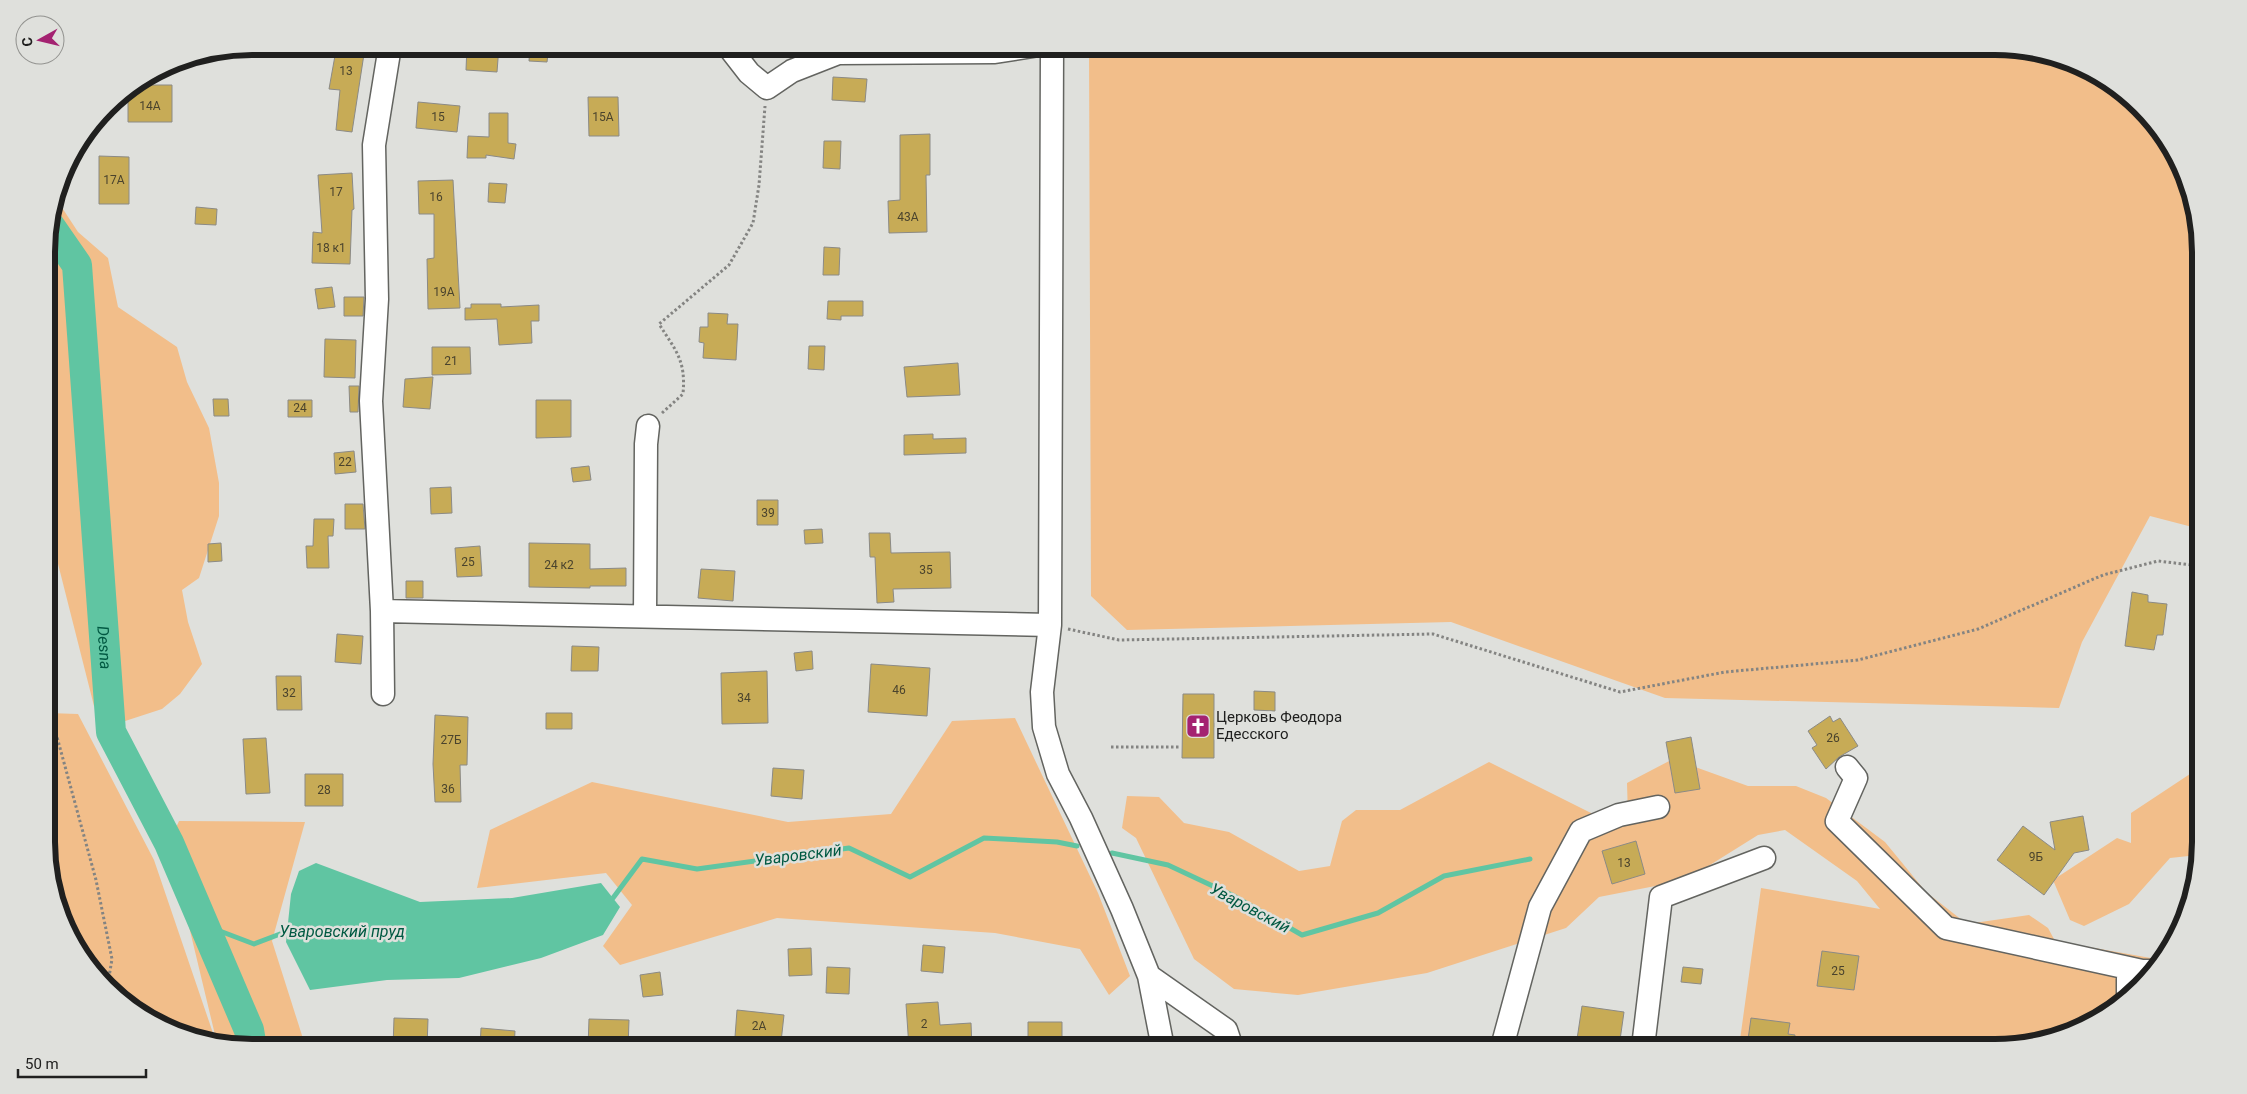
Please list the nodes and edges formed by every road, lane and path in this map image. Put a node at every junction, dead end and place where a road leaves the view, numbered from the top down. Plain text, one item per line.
1 (389, 55) edge
2 (735, 55) edge
3 (833, 55) edge
4 (1052, 55) edge
5 (767, 88) junction
6 (648, 426) joint
7 (2192, 565) edge
8 (382, 611) junction
9 (645, 616) junction
10 (1050, 625) junction
11 (383, 694) dead end
12 (55, 730) edge
13 (1111, 747) dead end
14 (1179, 747) dead end
15 (1847, 767) dead end
16 (1658, 807) dead end
17 (1764, 858) dead end
18 (2144, 970) edge
19 (2144, 971) edge
20 (1148, 976) junction
21 (109, 977) edge
22 (2128, 987) edge
23 (1161, 1039) edge
24 (1229, 1039) edge
25 (1504, 1039) edge
26 (1644, 1039) edge

1 - 8 street
2 - 5 street
3 - 5 street
4 - 10 street
5 - 6 path
6 - 9 street
7 - 10 path
8 - 9 street
8 - 11 street
9 - 10 street
10 - 20 street
12 - 21 path
13 - 14 path
15 - 18 street
16 - 25 street
17 - 26 street
19 - 22 street
20 - 23 street
20 - 24 street

